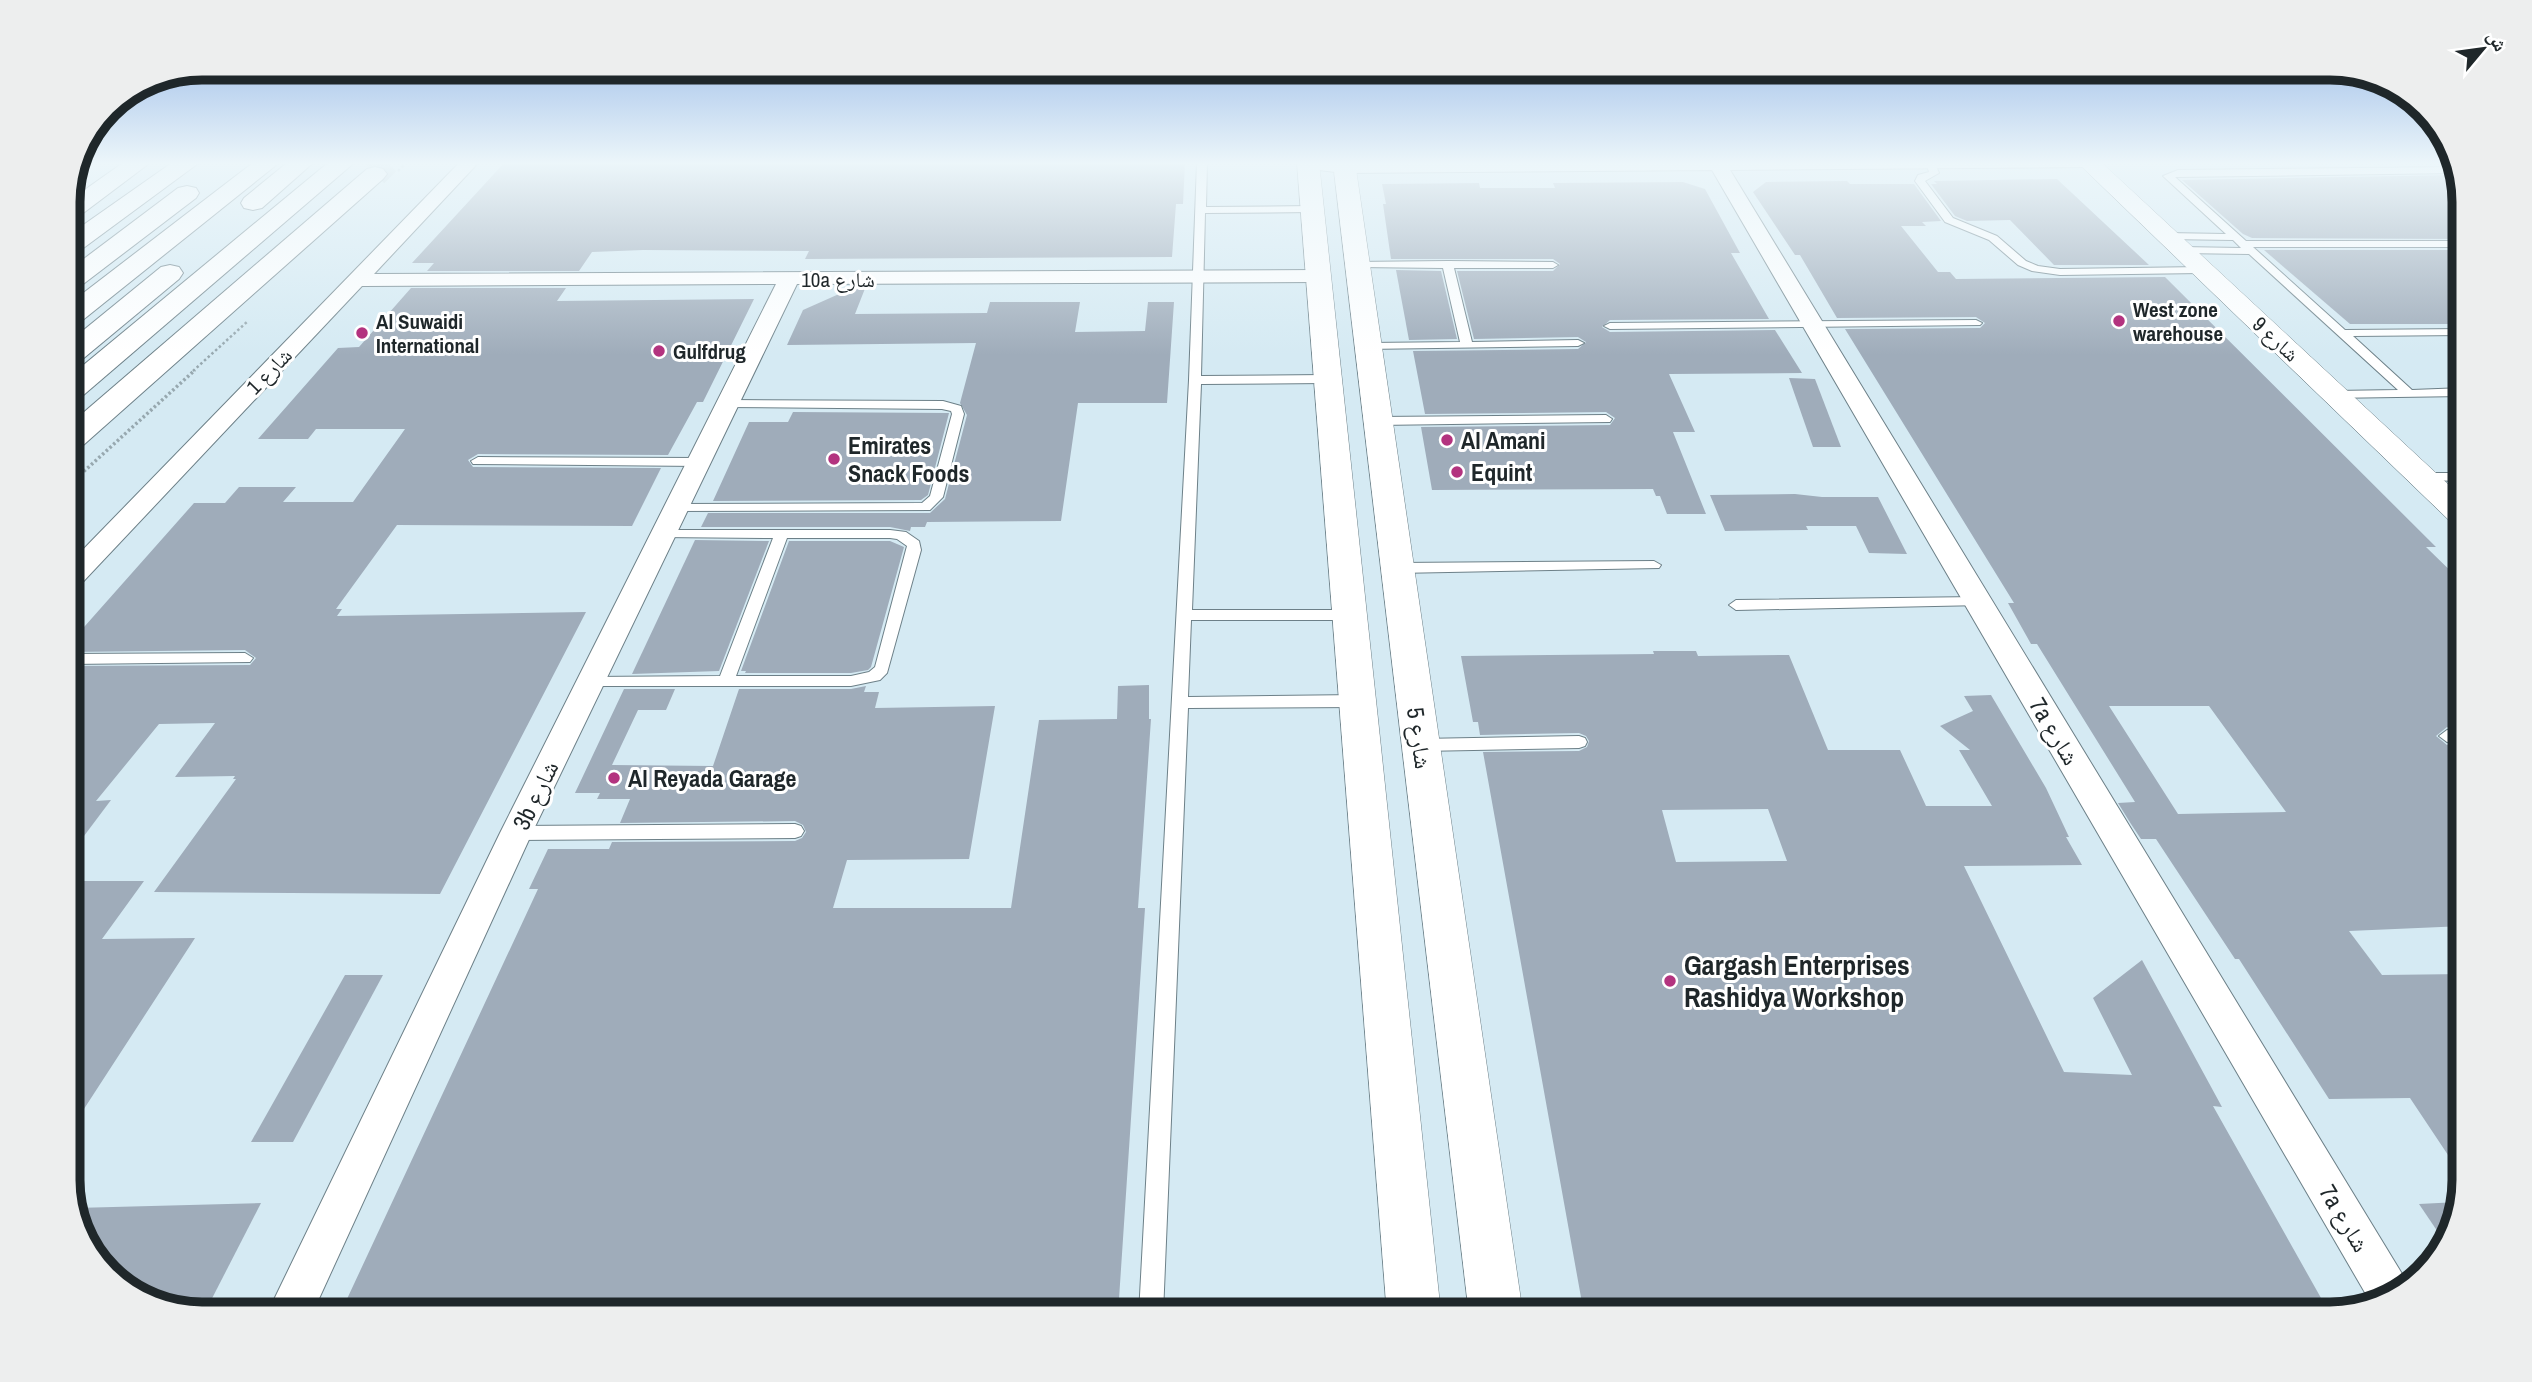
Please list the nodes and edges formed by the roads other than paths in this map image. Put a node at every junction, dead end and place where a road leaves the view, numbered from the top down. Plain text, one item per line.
1 (98, 226) edge
2 (142, 226) edge
3 (185, 226) edge
4 (225, 226) edge
5 (266, 226) edge
6 (316, 226) edge
7 (408, 226) edge
8 (1201, 226) edge
9 (1315, 226) edge
10 (1345, 226) edge
11 (1751, 226) edge
12 (1959, 226) edge
13 (2156, 226) edge
14 (2223, 226) edge
15 (222, 229) dead end
16 (81, 238) edge
17 (2174, 243) junction
18 (2243, 244) junction
19 (2451, 244) edge
20 (192, 254) dead end
21 (1357, 264) junction
22 (1448, 264) junction
23 (1553, 265) dead end
24 (2202, 270) junction
25 (81, 273) edge
26 (1319, 276) junction
27 (1199, 277) junction
28 (789, 279) junction
29 (356, 281) junction
30 (81, 308) edge
31 (1976, 323) dead end
32 (1813, 325) junction
33 (1609, 326) dead end
34 (2451, 332) edge
35 (2342, 333) junction
36 (1578, 343) dead end
37 (81, 346) edge
38 (1466, 346) junction
39 (1369, 347) junction
40 (1327, 379) junction
41 (1195, 380) junction
42 (81, 382) edge
43 (2451, 392) edge
44 (2409, 393) junction
45 (2334, 395) junction
46 (728, 404) junction
47 (1606, 419) dead end
48 (1377, 421) junction
49 (81, 432) edge
50 (478, 461) dead end
51 (700, 462) junction
52 (2422, 477) junction
53 (2451, 477) edge
54 (2451, 505) edge
55 (670, 521) junction
56 (782, 534) junction
57 (1654, 565) dead end
58 (81, 567) edge
59 (1397, 568) junction
60 (1978, 602) junction
61 (1736, 605) dead end
62 (1184, 615) junction
63 (1351, 615) junction
64 (245, 658) dead end
65 (81, 659) edge
66 (726, 681) junction
67 (591, 682) junction
68 (1359, 701) junction
69 (1180, 703) junction
70 (1579, 742) dead end
71 (1420, 745) junction
72 (795, 831) dead end
73 (516, 833) junction
74 (2386, 1287) edge
75 (295, 1302) edge
76 (1153, 1302) edge
77 (1412, 1302) edge
78 (1494, 1302) edge

1 - 16 highway
2 - 25 highway
3 - 30 highway
4 - 15 highway
5 - 42 highway
6 - 49 highway
7 - 29 street, شارع 1
8 - 27 lane
9 - 26 street
10 - 21 street, شارع 5
11 - 32 street, 7a شارع
12 - 24 lane
13 - 17 street, شارع 9
14 - 18 lane
17 - 18 lane
17 - 18 lane
17 - 24 street, شارع 9
18 - 19 lane
18 - 35 lane
20 - 37 highway
21 - 22 lane
21 - 39 street, شارع 5
22 - 23 lane
22 - 38 lane
24 - 45 street, شارع 9
26 - 27 street, 10a شارع
26 - 40 street
27 - 28 street, 10a شارع
27 - 41 lane
28 - 29 street, 10a شارع
28 - 46 street, 3b شارع
29 - 58 street, شارع 1
31 - 32 lane
32 - 33 lane
32 - 60 street, 7a شارع
34 - 35 lane
35 - 44 lane
36 - 38 lane
38 - 39 lane
39 - 48 street, شارع 5
40 - 41 lane
40 - 63 street
41 - 62 lane
43 - 44 lane
44 - 45 lane
45 - 52 street, شارع 9
46 - 51 street, 3b شارع
46 - 55 lane
47 - 48 lane
48 - 59 street, شارع 5
50 - 51 lane
51 - 55 street, 3b شارع
52 - 53 lane
52 - 54 street, شارع 9
55 - 56 lane
55 - 67 street, 3b شارع
56 - 66 lane
56 - 66 lane
57 - 59 lane
59 - 71 street, شارع 5
60 - 61 lane
60 - 74 street, 7a شارع
62 - 63 lane
62 - 69 lane
63 - 68 street
64 - 65 lane
66 - 67 lane
67 - 73 street, 3b شارع
68 - 69 lane
68 - 77 street
69 - 76 lane
70 - 71 lane
71 - 78 street, شارع 5
72 - 73 lane
73 - 75 street, 3b شارع

